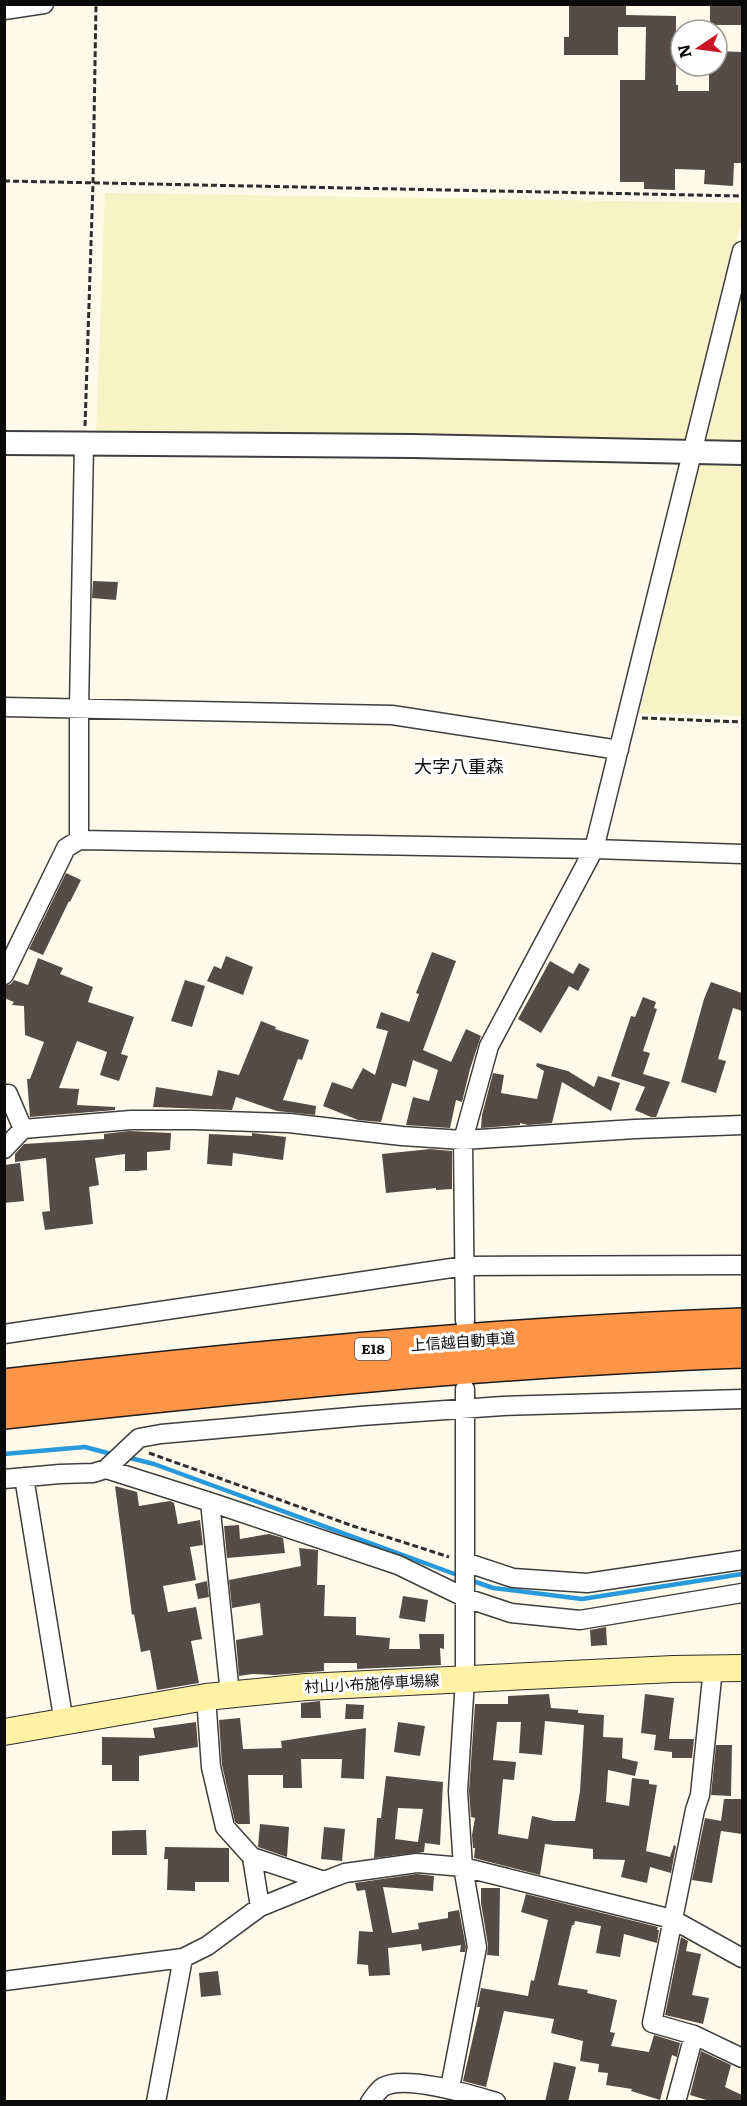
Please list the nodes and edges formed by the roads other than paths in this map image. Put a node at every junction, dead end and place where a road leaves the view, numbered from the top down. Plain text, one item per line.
1 (44, 4) edge
2 (4, 10) edge
3 (742, 251) edge
4 (4, 443) edge
5 (84, 444) junction
6 (692, 453) junction
7 (742, 453) edge
8 (4, 707) edge
9 (79, 708) junction
10 (619, 750) junction
11 (79, 840) junction
12 (594, 849) junction
13 (742, 854) edge
14 (4, 975) edge
15 (4, 1094) edge
16 (742, 1125) edge
17 (23, 1129) junction
18 (463, 1140) junction
19 (4, 1149) edge
20 (742, 1265) edge
21 (465, 1266) junction
22 (465, 1321) dead end
23 (742, 1325) edge
24 (4, 1334) edge
25 (742, 1351) edge
26 (4, 1386) edge
27 (465, 1389) dead end
28 (742, 1399) edge
29 (465, 1410) junction
30 (4, 1412) edge
31 (109, 1467) junction
32 (24, 1477) junction
33 (4, 1479) edge
34 (210, 1502) junction
35 (742, 1560) edge
36 (465, 1564) junction
37 (466, 1593) junction
38 (742, 1593) edge
39 (712, 1668) junction
40 (742, 1668) edge
41 (465, 1680) junction
42 (218, 1695) junction
43 (64, 1723) junction
44 (4, 1732) edge
45 (252, 1857) junction
46 (463, 1867) junction
47 (324, 1881) junction
48 (260, 1908) junction
49 (672, 1919) junction
50 (183, 1958) junction
51 (742, 1958) edge
52 (4, 1980) edge
53 (694, 2034) junction
54 (742, 2058) edge
55 (450, 2088) junction
56 (156, 2102) edge
57 (370, 2102) edge
58 (496, 2102) edge
59 (676, 2102) edge

1 - 2 street
3 - 6 street
4 - 5 street
5 - 6 street
5 - 9 street
6 - 7 street
6 - 10 street
8 - 9 street
9 - 10 street
9 - 11 street
10 - 12 street
11 - 12 street
11 - 14 street
12 - 13 street
12 - 18 street
15 - 17 street
16 - 18 street
17 - 18 street
17 - 19 street
18 - 21 street
20 - 21 street
21 - 22 street
21 - 24 street
23 - 26 highway, 上信越自動車道 / E18
25 - 30 highway, 上信越自動車道 / E18
27 - 29 street
28 - 29 street
29 - 31 street
29 - 36 street
31 - 32 street
31 - 34 street
32 - 33 street
32 - 43 street
34 - 37 street
34 - 42 street
35 - 36 street
36 - 37 street
37 - 38 street
37 - 41 street
39 - 40 main road, 村山小布施停車場線
39 - 41 main road, 村山小布施停車場線
39 - 49 street
41 - 42 main road, 村山小布施停車場線
41 - 46 street
42 - 43 main road, 村山小布施停車場線
42 - 45 street
43 - 44 main road, 村山小布施停車場線
45 - 47 street
45 - 48 street
46 - 47 street
46 - 49 street
46 - 55 street
47 - 48 street
48 - 50 street
49 - 51 street
49 - 53 street
50 - 52 street
50 - 56 street
53 - 54 street
53 - 59 street
55 - 57 street
55 - 58 street

